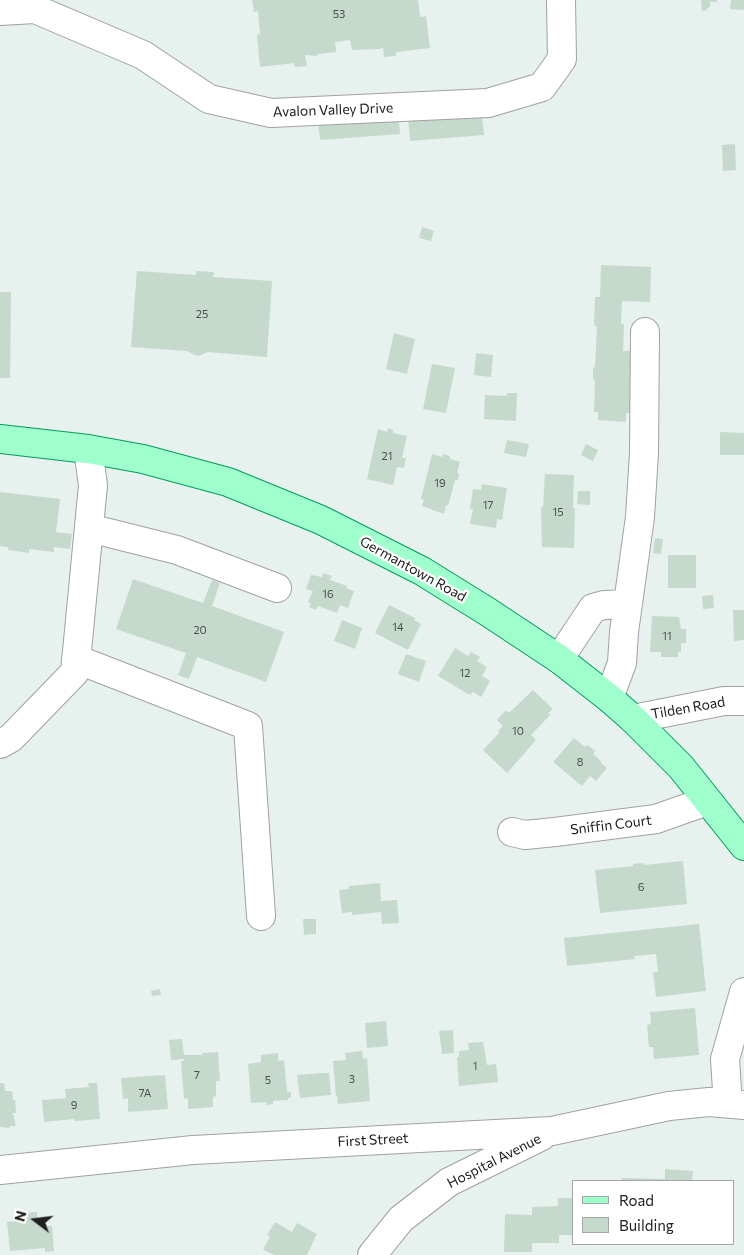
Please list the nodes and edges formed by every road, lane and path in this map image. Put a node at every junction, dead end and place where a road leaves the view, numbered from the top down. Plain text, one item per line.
1 (561, 0) edge
2 (14, 7) edge
3 (645, 332) dead end
4 (0, 439) edge
5 (88, 449) junction
6 (88, 528) junction
7 (277, 588) dead end
8 (628, 604) junction
9 (559, 658) junction
10 (76, 659) junction
11 (609, 698) junction
12 (744, 700) edge
13 (633, 718) junction
14 (0, 744) edge
15 (707, 801) junction
16 (512, 832) dead end
17 (744, 846) edge
18 (261, 916) dead end
19 (744, 992) edge
20 (731, 1094) edge
21 (552, 1131) junction
22 (0, 1170) edge
23 (372, 1255) edge

1 - 2 street, Avalon Valley Drive
3 - 8 street
4 - 5 main road, Germantown Road
5 - 6 street
5 - 9 main road, Germantown Road
6 - 7 street
6 - 10 street
8 - 9 street
8 - 11 street
9 - 11 main road, Germantown Road
10 - 14 street
10 - 18 street
11 - 13 main road, Germantown Road
12 - 13 street, Tilden Road
13 - 15 main road, Germantown Road
15 - 16 street, Sniffin Court
15 - 17 main road, Germantown Road
19 - 20 street
20 - 21 street, First Street
21 - 22 street, First Street
21 - 23 street, Hospital Avenue

